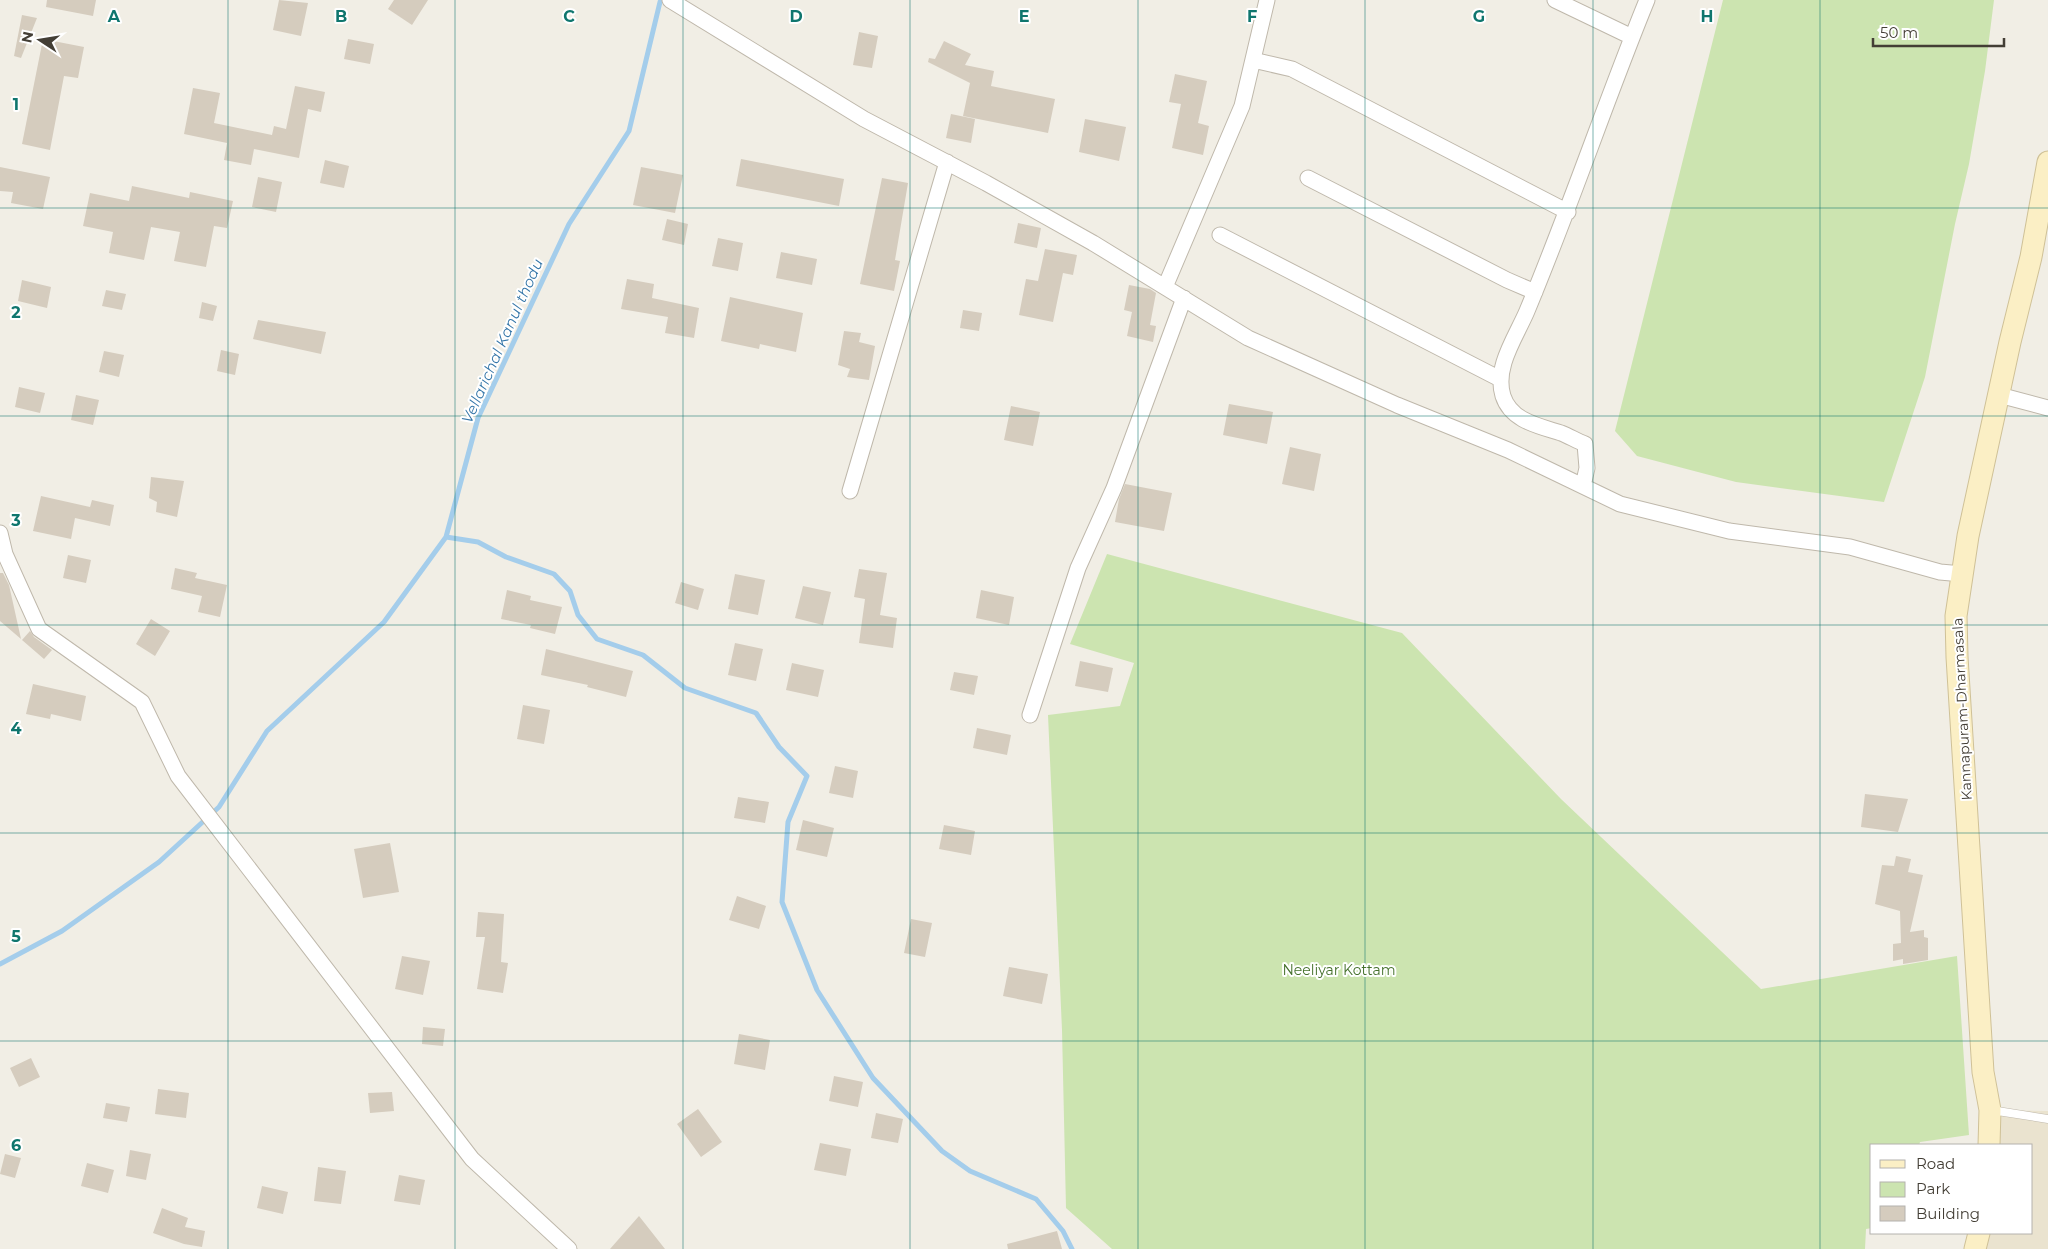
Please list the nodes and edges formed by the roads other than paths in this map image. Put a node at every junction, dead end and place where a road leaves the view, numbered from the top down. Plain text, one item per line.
1 (670, 0) edge
2 (1267, 0) edge
3 (1555, 0) edge
4 (1647, 0) edge
5 (1632, 37) junction
6 (1253, 60) junction
7 (947, 162) junction
8 (2048, 162) edge
9 (1308, 178) dead end
10 (1568, 212) junction
11 (1220, 235) dead end
12 (1165, 287) junction
13 (1535, 292) junction
14 (1184, 298) junction
15 (1500, 379) junction
16 (2000, 395) junction
17 (2048, 408) edge
18 (1583, 486) junction
19 (850, 491) dead end
20 (0, 533) edge
21 (1962, 574) junction
22 (15, 576) junction
23 (0, 579) edge
24 (1030, 715) dead end
25 (1990, 1110) junction
26 (2048, 1119) edge
27 (1989, 1144) edge
28 (1979, 1234) edge
29 (568, 1249) edge
30 (1975, 1249) edge

1 - 7 street
2 - 6 street
3 - 5 street
4 - 5 street
5 - 10 street
6 - 10 street
6 - 12 street
7 - 12 street
7 - 19 street
8 - 16 main road, Kannapuram-Dharmasala
9 - 13 street
10 - 13 street
11 - 15 street
12 - 14 street
13 - 15 street
14 - 18 street
14 - 24 street
15 - 18 street
16 - 17 street
16 - 21 main road, Kannapuram-Dharmasala
18 - 21 street
20 - 22 street
21 - 25 main road, Kannapuram-Dharmasala
22 - 23 street
22 - 29 street
25 - 26 lane
25 - 27 main road, Kannapuram-Dharmasala
28 - 30 main road

